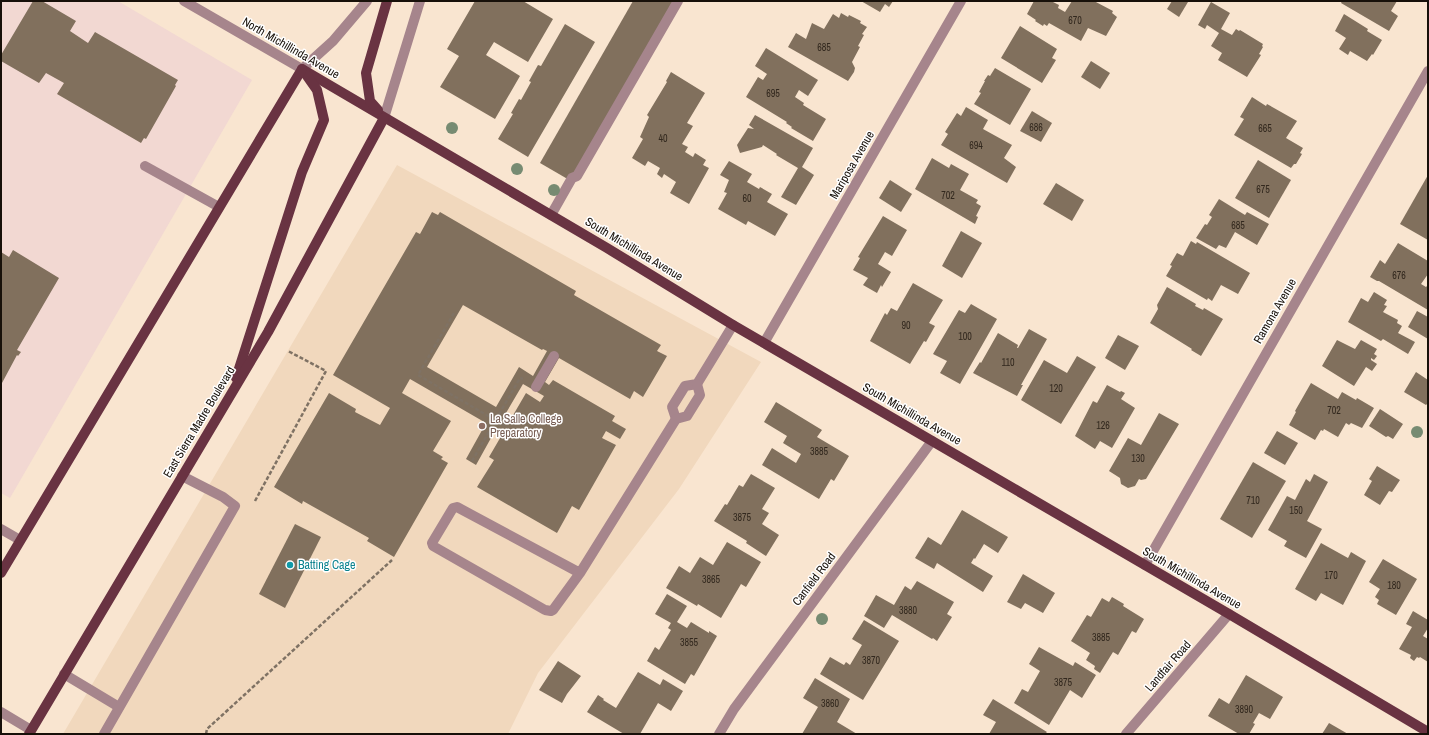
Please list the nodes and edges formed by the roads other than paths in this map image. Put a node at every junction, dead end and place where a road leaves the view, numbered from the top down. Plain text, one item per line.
1 (184, 1) edge
2 (387, 1) edge
3 (420, 1) edge
4 (678, 1) edge
5 (962, 1) edge
6 (366, 2) edge
7 (302, 68) junction
8 (1428, 70) edge
9 (384, 118) junction
10 (145, 166) dead end
11 (219, 207) junction
12 (551, 215) junction
13 (733, 325) junction
14 (764, 343) junction
15 (554, 356) dead end
16 (697, 384) junction
17 (536, 387) road end
18 (230, 395) junction
19 (676, 419) junction
20 (932, 441) junction
21 (182, 476) junction
22 (1, 529) edge
23 (20, 540) junction
24 (1145, 565) junction
25 (1, 573) edge
26 (580, 573) junction
27 (1229, 614) junction
28 (64, 674) junction
29 (119, 707) junction
30 (1, 712) edge
31 (30, 732) edge
32 (1428, 732) edge
33 (104, 734) edge
34 (719, 734) edge
35 (1126, 734) edge

1 - 7 street, North Michillinda Avenue
2 - 9 main road
3 - 9 street
4 - 12 street
5 - 14 street, Mariposa Avenue
6 - 7 street
7 - 9 main road, North Michillinda Avenue
7 - 11 main road
7 - 18 main road
8 - 24 street, Ramona Avenue
9 - 12 main road, South Michillinda Avenue
9 - 18 main road, East Sierra Madre Boulevard
10 - 11 street
11 - 23 main road
12 - 13 main road, South Michillinda Avenue
13 - 14 main road, South Michillinda Avenue
13 - 16 street
14 - 20 main road, South Michillinda Avenue
15 - 17 street
16 - 19 street
16 - 19 street
18 - 21 main road, East Sierra Madre Boulevard
19 - 26 street
20 - 24 main road, South Michillinda Avenue
20 - 34 street, Canfield Road
21 - 28 main road, East Sierra Madre Boulevard
21 - 29 street
22 - 23 street
23 - 25 main road
24 - 27 main road, South Michillinda Avenue
26 - 26 street
27 - 32 main road, South Michillinda Avenue
27 - 35 street, Landfair Road
28 - 29 street
28 - 31 main road, East Sierra Madre Boulevard
29 - 33 street
30 - 31 street

